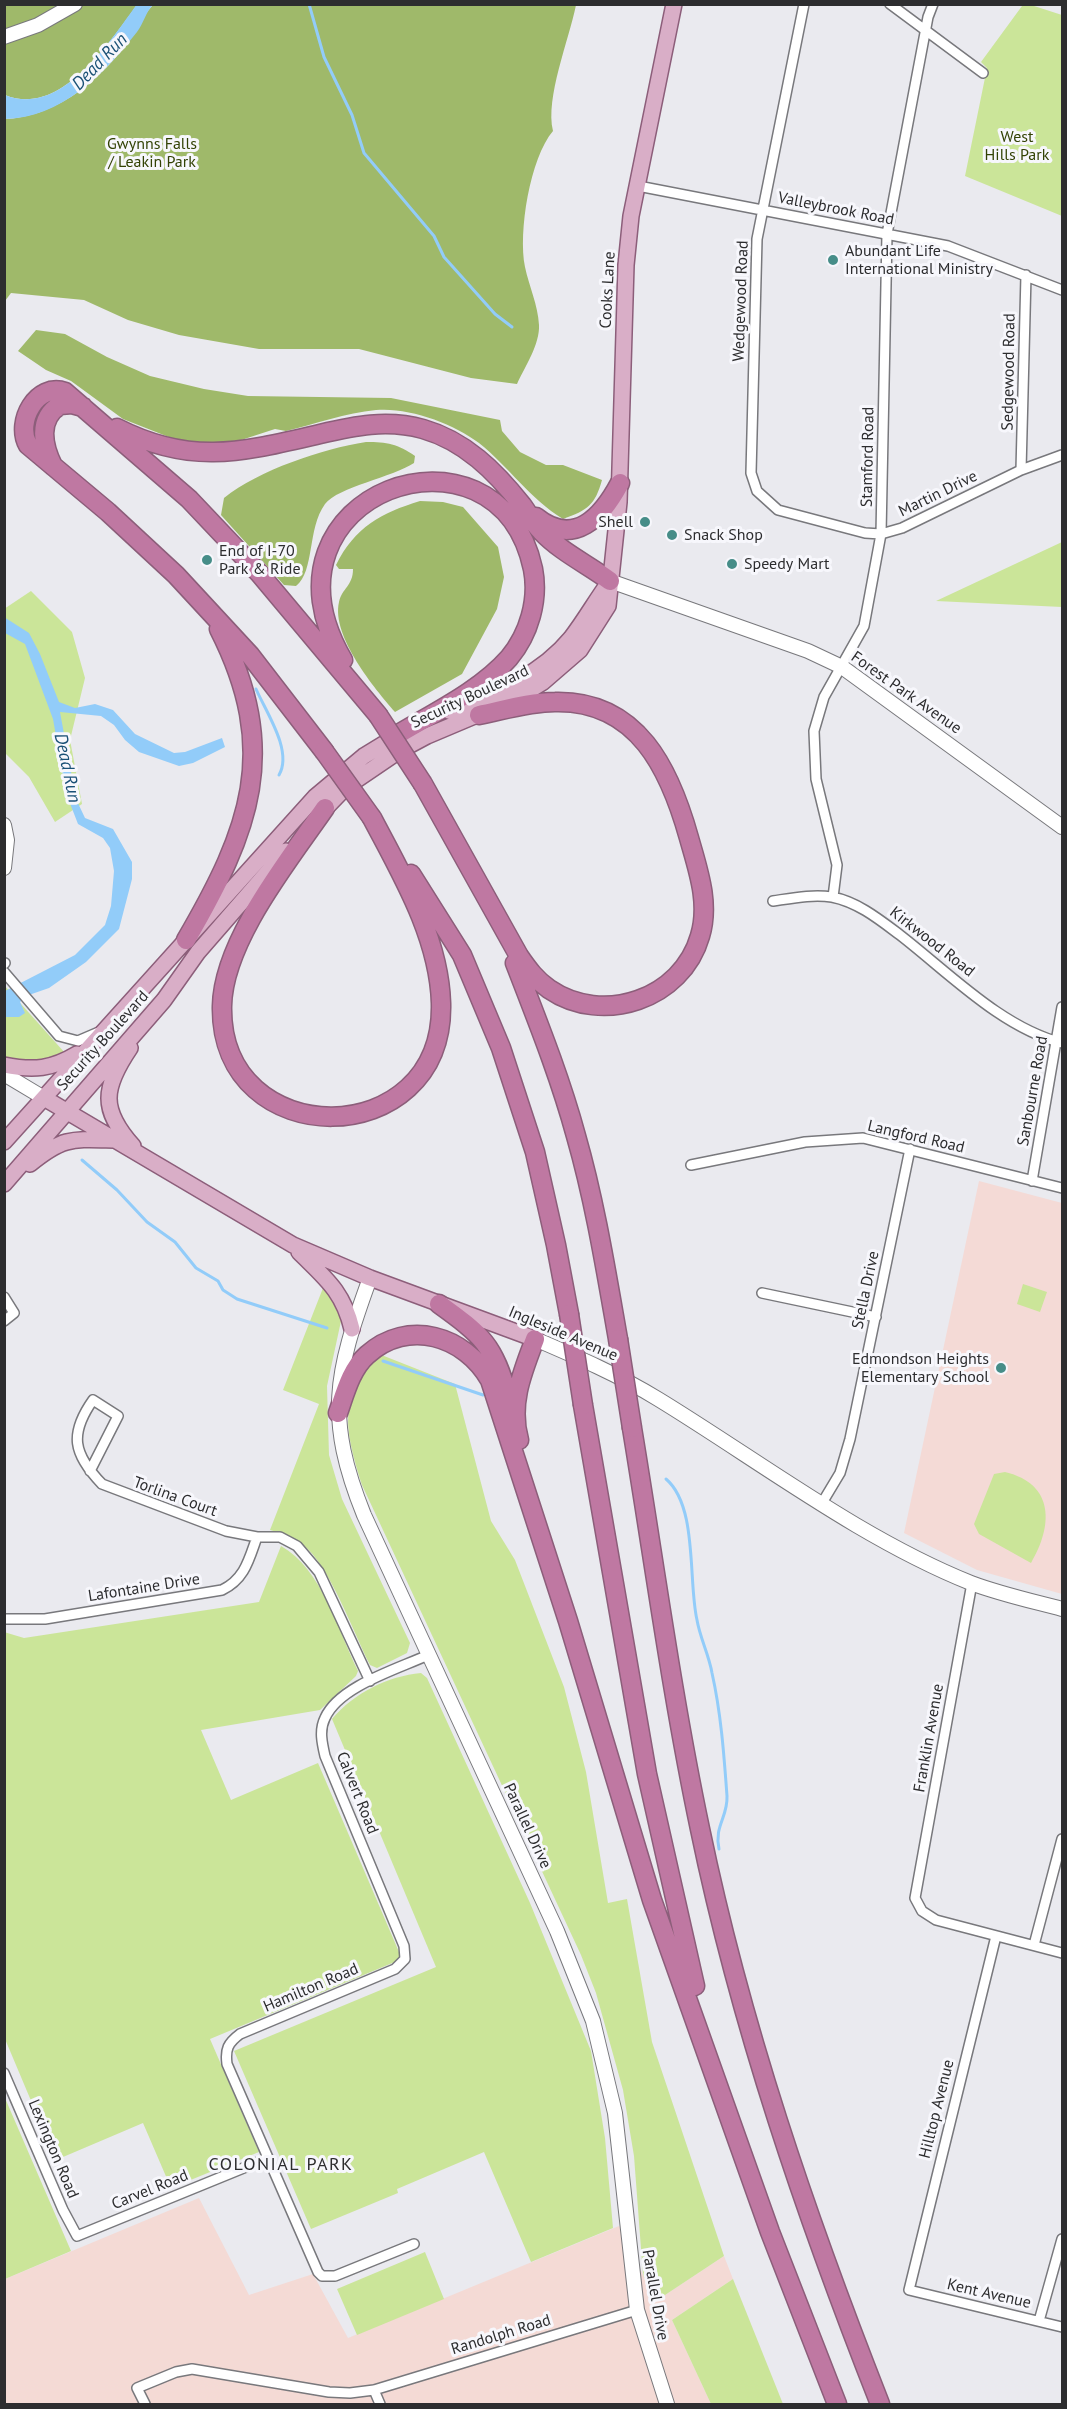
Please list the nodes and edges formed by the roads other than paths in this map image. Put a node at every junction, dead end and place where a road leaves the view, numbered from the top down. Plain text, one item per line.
1 (75, 4) edge
2 (674, 4) edge
3 (804, 4) edge
4 (890, 4) edge
5 (933, 4) edge
6 (926, 31) junction
7 (4, 37) edge
8 (983, 72) dead end
9 (638, 186) junction
10 (763, 210) junction
11 (887, 234) junction
12 (1026, 275) junction
13 (1062, 290) edge
14 (91, 412) junction
15 (1062, 455) edge
16 (1022, 470) junction
17 (620, 483) junction
18 (523, 507) junction
19 (788, 514) joint
20 (881, 534) junction
21 (610, 581) junction
22 (209, 609) junction
23 (842, 667) junction
24 (378, 715) junction
25 (479, 715) junction
26 (392, 738) junction
27 (325, 808) junction
28 (372, 818) junction
29 (4, 825) edge
30 (1062, 827) edge
31 (4, 868) edge
32 (833, 897) junction
33 (773, 901) dead end
34 (494, 911) junction
35 (186, 940) junction
36 (4, 972) edge
37 (164, 1000) junction
38 (1062, 1007) edge
39 (105, 1029) junction
40 (1059, 1043) edge
41 (90, 1046) junction
42 (4, 1065) edge
43 (4, 1074) edge
44 (44, 1098) junction
45 (65, 1111) junction
46 (114, 1140) junction
47 (4, 1142) edge
48 (910, 1149) junction
49 (145, 1159) junction
50 (691, 1165) dead end
51 (1032, 1181) junction
52 (4, 1184) edge
53 (1062, 1188) edge
54 (292, 1245) junction
55 (370, 1278) junction
56 (762, 1293) dead end
57 (4, 1297) edge
58 (439, 1304) junction
59 (876, 1317) junction
60 (4, 1321) edge
61 (352, 1329) junction
62 (535, 1339) junction
63 (338, 1413) junction
64 (516, 1427) junction
65 (90, 1471) junction
66 (822, 1503) junction
67 (257, 1537) junction
68 (972, 1583) junction
69 (1062, 1609) edge
70 (4, 1619) edge
71 (568, 1621) junction
72 (428, 1655) junction
73 (370, 1681) junction
74 (1062, 1839) edge
75 (996, 1936) junction
76 (1034, 1945) junction
77 (1062, 1953) edge
78 (405, 1959) joint
79 (4, 2073) edge
80 (725, 2100) junction
81 (268, 2158) junction
82 (77, 2236) joint
83 (1062, 2239) edge
84 (414, 2244) dead end
85 (909, 2290) joint
86 (638, 2310) junction
87 (1039, 2321) junction
88 (1062, 2327) edge
89 (374, 2390) junction
90 (144, 2404) edge
91 (380, 2404) edge
92 (667, 2404) edge
93 (837, 2404) edge
94 (880, 2404) edge

1 - 7 street
2 - 9 main road, Cooks Lane
3 - 10 street, Wedgewood Road
4 - 6 street
5 - 6 street, Stamford Road
6 - 8 street
6 - 11 street, Stamford Road
9 - 10 street, Valleybrook Road
9 - 17 main road, Cooks Lane
10 - 11 street, Valleybrook Road
10 - 19 street, Wedgewood Road
11 - 12 street, Valleybrook Road
11 - 20 street, Stamford Road
12 - 13 street, Valleybrook Road
12 - 16 street, Sedgewood Road
14 - 18 highway
14 - 22 highway
14 - 24 highway
15 - 16 street, Martin Drive
16 - 20 street, Martin Drive
17 - 18 highway
17 - 21 main road, Cooks Lane
18 - 21 highway
19 - 20 street, Martin Drive
20 - 23 street, Stamford Road
21 - 23 street, Forest Park Avenue
21 - 25 main road, Security Boulevard
21 - 26 main road, Security Boulevard
22 - 28 highway, bridge
22 - 35 highway
23 - 30 street, Forest Park Avenue
23 - 32 street, Stamford Road
24 - 26 highway
24 - 34 highway, bridge
25 - 27 main road, Security Boulevard
25 - 34 highway
26 - 35 main road, Security Boulevard
27 - 28 highway
27 - 37 main road, Security Boulevard
28 - 80 highway, bridge
29 - 31 street
32 - 33 street, Kirkwood Road
32 - 40 street, Kirkwood Road
34 - 94 highway, bridge
35 - 39 main road, Security Boulevard
36 - 39 street
37 - 45 main road, Security Boulevard
37 - 49 main road
38 - 40 street, Sanbourne Road
39 - 41 main road, Security Boulevard
40 - 51 street, Sanbourne Road
41 - 42 main road
41 - 44 main road, Security Boulevard
43 - 44 street
44 - 45 main road, Ingleside Avenue
44 - 47 main road, Security Boulevard
45 - 46 main road, Ingleside Avenue
45 - 52 main road, Security Boulevard
46 - 49 main road, Ingleside Avenue
46 - 52 main road
48 - 50 street, Langford Road
48 - 51 street, Langford Road
48 - 59 street, Stella Drive
49 - 54 main road, Ingleside Avenue
51 - 53 street, Langford Road
54 - 55 main road, Ingleside Avenue
54 - 61 main road
55 - 58 main road, Ingleside Avenue
55 - 61 street, Parallel Drive
56 - 59 street
57 - 60 street
58 - 62 main road, Ingleside Avenue
58 - 64 highway
59 - 66 street, Stella Drive
61 - 63 street, Parallel Drive
62 - 64 highway
62 - 66 street, Ingleside Avenue
63 - 71 highway
63 - 72 street, Parallel Drive
64 - 71 highway
65 - 65 street, Torlina Court
65 - 67 street, Torlina Court
66 - 68 street, Ingleside Avenue
67 - 70 street, Lafontaine Drive
67 - 73 street, Torlina Court
68 - 69 street, Ingleside Avenue
68 - 75 street, Franklin Avenue
71 - 80 highway
72 - 73 street, Calvert Road
72 - 86 street, Parallel Drive
73 - 78 street, Calvert Road
74 - 76 street
75 - 76 street
75 - 85 street, Hilltop Avenue
76 - 77 street
78 - 81 street, Hamilton Road
79 - 82 street, Lexington Road
80 - 93 highway
81 - 82 street, Carvel Road
81 - 84 street
83 - 87 street
85 - 87 street, Kent Avenue
86 - 89 street, Randolph Road
86 - 92 street, Parallel Drive
87 - 88 street, Kent Avenue
89 - 90 street, Randolph Road
89 - 91 street

